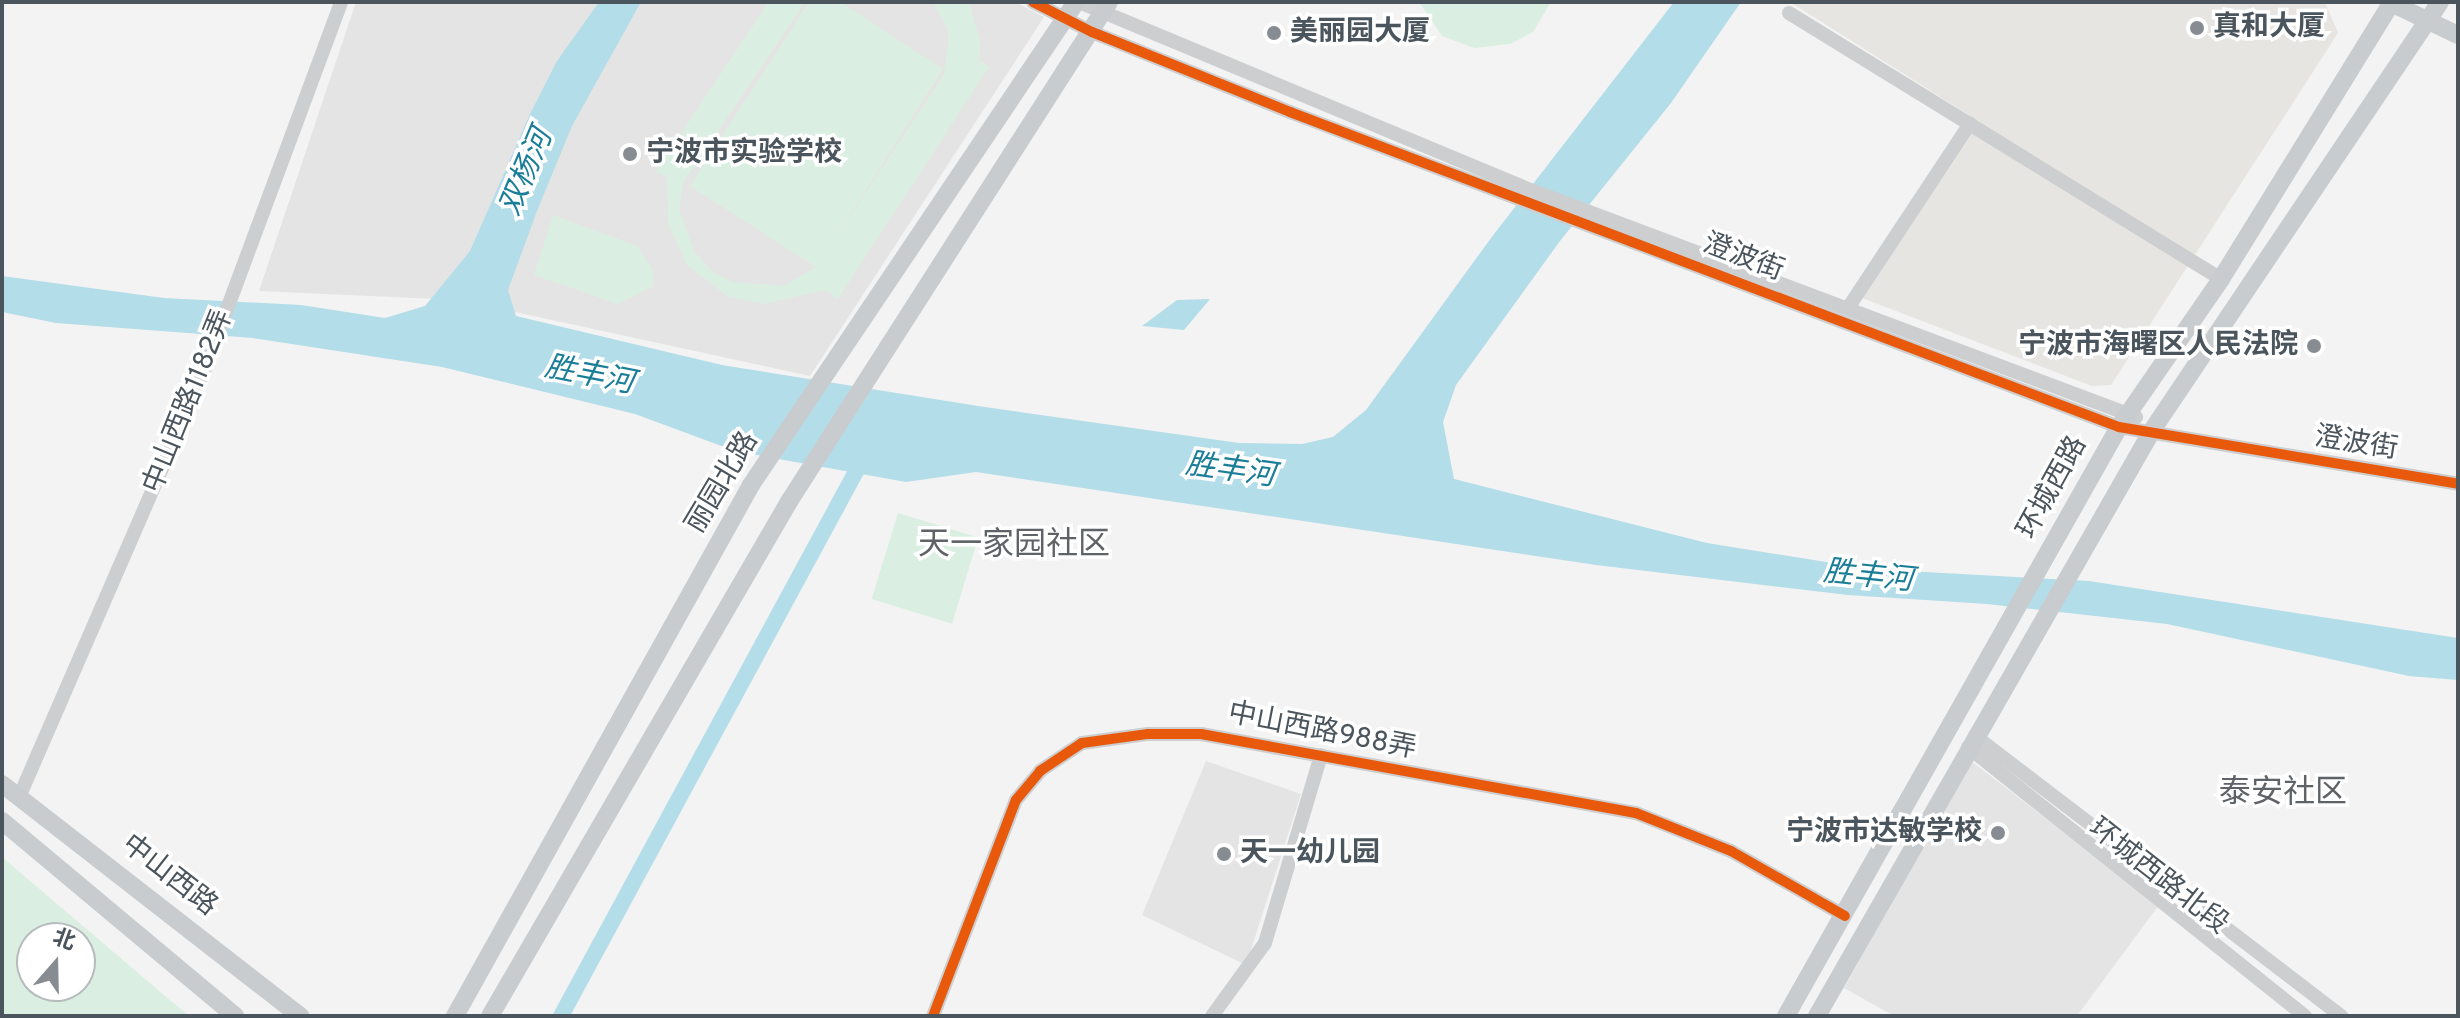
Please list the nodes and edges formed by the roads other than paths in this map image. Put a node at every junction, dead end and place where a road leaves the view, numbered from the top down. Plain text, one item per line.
1 (341, 2) edge
2 (1033, 2) edge
3 (1078, 2) edge
4 (2391, 2) edge
5 (2440, 2) edge
6 (1106, 8) edge
7 (1789, 13) dead end
8 (1066, 18) junction
9 (2428, 21) junction
10 (1092, 32) junction
11 (2458, 35) edge
12 (1970, 124) junction
13 (1517, 192) junction
14 (1600, 223) junction
15 (2221, 279) junction
16 (1848, 308) junction
17 (2124, 420) junction
18 (2153, 429) junction
19 (2458, 484) edge
20 (1972, 741) junction
21 (1321, 755) junction
22 (2, 784) edge
23 (20, 795) junction
24 (2, 821) edge
25 (1845, 916) junction
26 (2334, 1014) edge
27 (235, 1016) edge
28 (300, 1016) edge
29 (455, 1016) edge
30 (490, 1016) edge
31 (933, 1016) edge
32 (1212, 1016) edge
33 (1786, 1016) edge
34 (1817, 1016) edge
35 (2305, 1016) edge

1 - 23 street, 中山西路1182弄
2 - 8 street, 澄波街
3 - 6 street, 澄波街
3 - 8 main road, 丽园北路
4 - 9 main road
4 - 15 main road, 环城西路
5 - 9 main road
6 - 10 main road
6 - 13 street, 澄波街
7 - 12 street
8 - 10 street, 澄波街
8 - 29 main road, 丽园北路
9 - 11 main road
9 - 18 main road
10 - 13 street, 澄波街
10 - 30 main road
12 - 15 street
12 - 16 street
13 - 14 street, 澄波街
14 - 16 street, 澄波街
14 - 17 street, 澄波街
15 - 17 main road, 环城西路
16 - 17 street, 澄波街
17 - 18 street, 澄波街
17 - 25 main road, 环城西路
18 - 19 street, 澄波街
18 - 20 main road
20 - 26 street, 环城西路北段
20 - 34 main road
20 - 35 street, 环城西路北段
21 - 25 street, 中山西路988弄
21 - 31 street, 中山西路988弄
21 - 32 street
22 - 23 main road, 中山西路
23 - 28 main road, 中山西路
24 - 27 main road
25 - 33 main road, 环城西路

